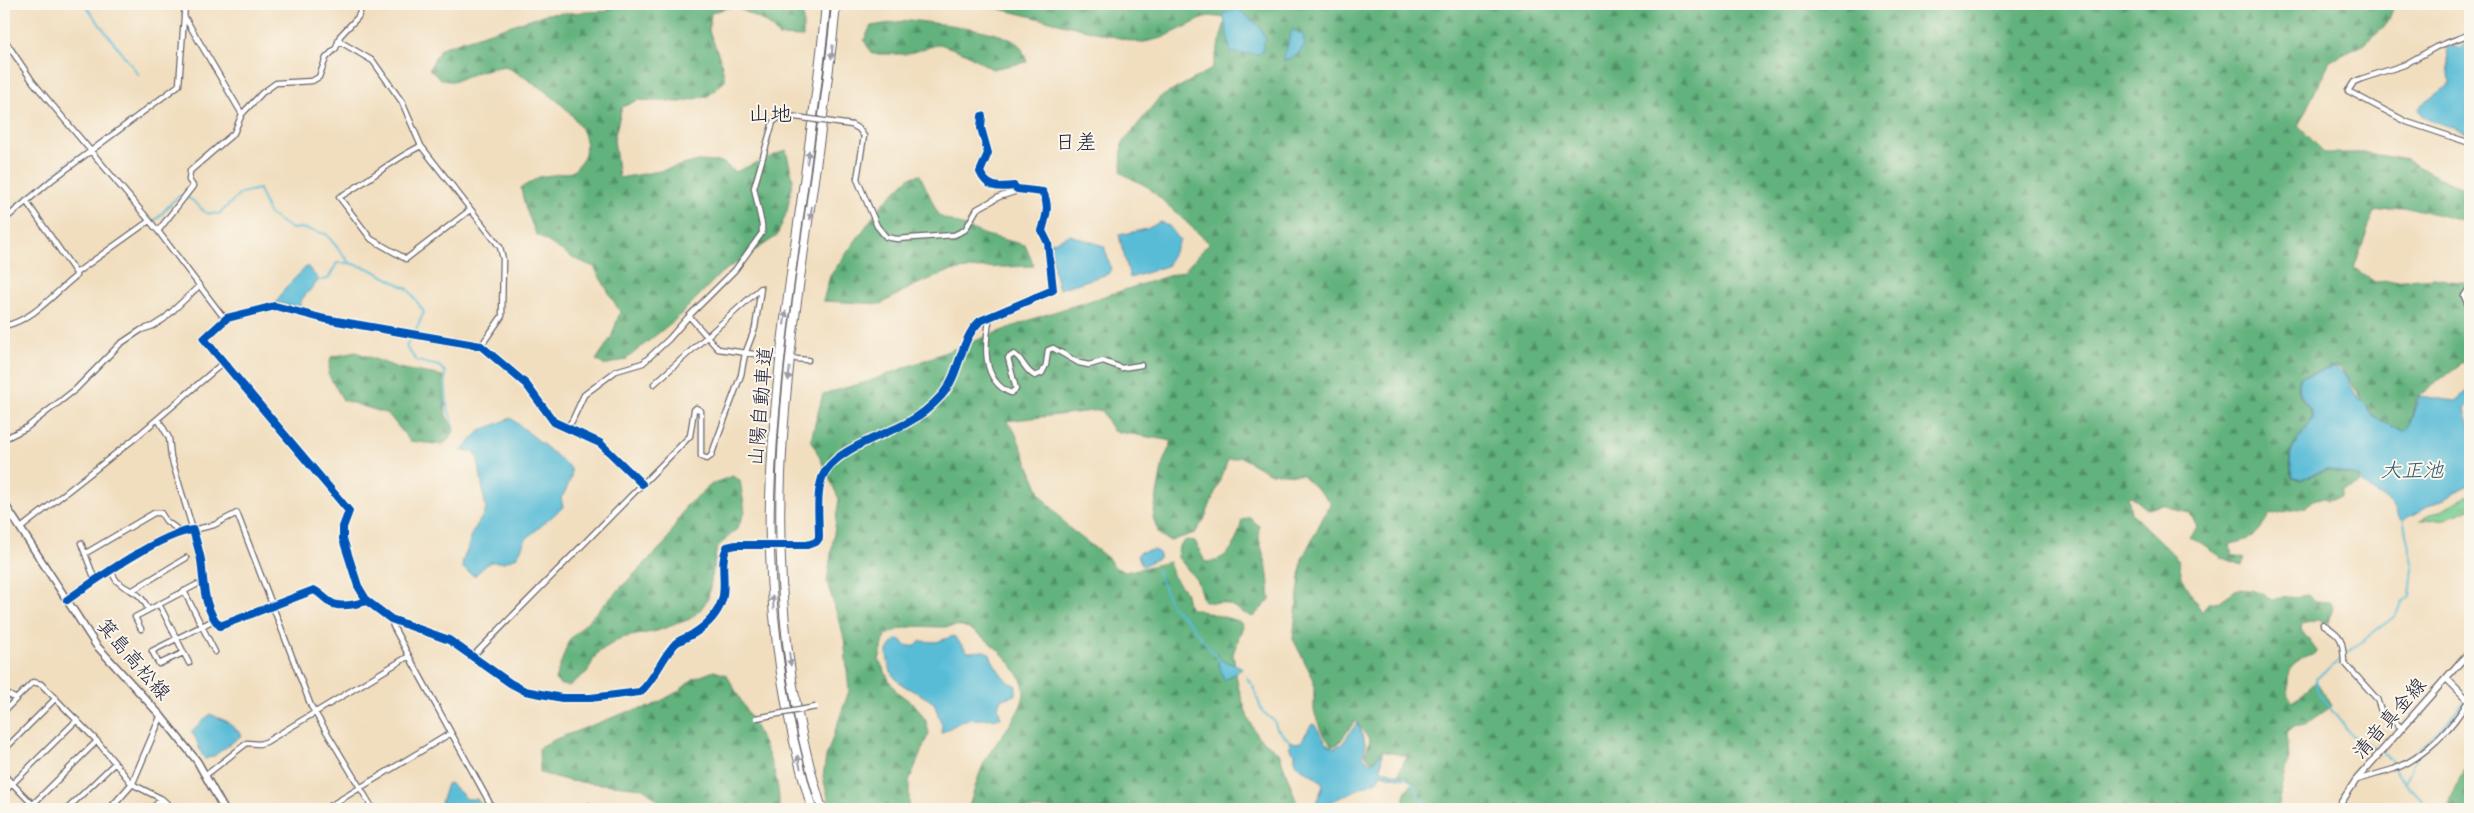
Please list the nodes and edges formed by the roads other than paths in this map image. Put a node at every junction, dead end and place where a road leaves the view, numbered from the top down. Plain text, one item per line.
1 (185, 4) edge
2 (363, 4) edge
3 (826, 4) edge
4 (836, 4) edge
5 (184, 16) junction
6 (2470, 34) edge
7 (4, 39) edge
8 (340, 41) junction
9 (242, 114) junction
10 (982, 116) dead end
11 (2470, 143) edge
12 (421, 146) junction
13 (90, 152) junction
14 (1017, 189) junction
15 (26, 201) junction
16 (470, 210) junction
17 (4, 220) edge
18 (149, 222) junction
19 (158, 230) junction
20 (76, 273) junction
21 (199, 286) junction
22 (2470, 287) edge
23 (2470, 306) edge
24 (689, 316) junction
25 (990, 316) junction
26 (227, 318) junction
27 (4, 326) edge
28 (706, 336) junction
29 (481, 346) junction
30 (745, 354) junction
31 (775, 357) dead end
32 (796, 359) dead end
33 (808, 360) dead end
34 (224, 362) junction
35 (1141, 366) dead end
36 (654, 384) dead end
37 (158, 420) junction
38 (567, 427) junction
39 (4, 439) edge
40 (642, 484) junction
41 (4, 503) edge
42 (21, 528) junction
43 (193, 530) junction
44 (180, 531) junction
45 (81, 543) dead end
46 (86, 553) junction
47 (186, 558) dead end
48 (111, 571) junction
49 (95, 580) junction
50 (196, 585) dead end
51 (134, 590) junction
52 (184, 591) junction
53 (67, 600) junction
54 (367, 601) junction
55 (159, 604) junction
56 (272, 606) junction
57 (148, 609) junction
58 (392, 619) junction
59 (214, 620) junction
60 (2323, 624) dead end
61 (201, 626) junction
62 (140, 629) dead end
63 (176, 638) junction
64 (2470, 651) edge
65 (215, 652) dead end
66 (183, 653) junction
67 (409, 656) junction
68 (474, 656) junction
69 (189, 662) dead end
70 (2446, 678) junction
71 (4, 692) edge
72 (56, 698) junction
73 (16, 699) junction
74 (2470, 700) edge
75 (816, 707) dead end
76 (4, 711) edge
77 (314, 711) junction
78 (161, 716) junction
79 (756, 718) dead end
80 (77, 720) junction
81 (2402, 728) junction
82 (451, 733) junction
83 (98, 741) junction
84 (4, 750) edge
85 (115, 763) junction
86 (4, 775) edge
87 (206, 775) junction
88 (2356, 780) junction
89 (12, 784) junction
90 (132, 784) junction
91 (360, 786) junction
92 (4, 792) edge
93 (162, 799) junction
94 (32, 805) junction
95 (589, 806) dead end
96 (28, 809) edge
97 (37, 809) edge
98 (67, 809) edge
99 (110, 809) edge
100 (152, 809) edge
101 (173, 809) edge
102 (224, 809) edge
103 (325, 809) edge
104 (373, 809) edge
105 (493, 809) edge
106 (583, 809) edge
107 (812, 809) edge
108 (822, 809) edge
109 (2337, 809) edge

1 - 5 street
2 - 8 street
107 -> 3 highway, 山陽自動車道
4 -> 108 highway, 山陽自動車道
5 - 9 street
5 - 13 street
6 - 11 street
7 - 13 street
8 - 9 street
8 - 12 street
9 - 19 street
10 - 14 street
12 - 16 street
12 - 16 street
13 - 15 street
13 - 18 street
14 - 24 street, bridge
14 - 25 street
15 - 17 street
15 - 20 street
16 - 29 street
18 - 19 street
18 - 20 street
19 - 21 street
20 - 27 street
21 - 26 street
21 - 39 street
22 - 23 street
24 - 28 street
24 - 38 street
25 - 35 street
25 - 68 street, bridge
26 - 29 street
26 - 34 street
28 - 30 street
28 - 30 street
28 - 36 street
29 - 38 street
30 - 31 street
30 - 40 street
32 - 33 street
34 - 37 street
34 - 54 street
37 - 42 street
37 - 43 street
38 - 40 street
40 - 68 street
41 - 42 main road, 箕島高松線
42 - 53 main road, 箕島高松線
43 - 44 street
43 - 56 street
43 - 59 street
44 - 46 street
44 - 48 street
45 - 46 street
46 - 49 street
47 - 51 street
48 - 49 street
48 - 51 street
49 - 53 street
50 - 52 street
51 - 57 street
52 - 55 street
52 - 61 street
53 - 78 main road, 箕島高松線
54 - 56 street
54 - 58 street
55 - 57 street
55 - 63 street
56 - 59 street
56 - 77 street
57 - 62 street
58 - 67 street
58 - 68 street
59 - 61 street
60 - 81 street
61 - 63 street
61 - 65 street
63 - 66 street
63 - 66 street
64 - 70 main road, 清音真金線
66 - 69 street
67 - 77 street
67 - 82 street
70 - 74 main road
70 - 81 main road, 清音真金線
71 - 73 street
72 - 73 street
72 - 80 street
72 - 84 street
73 - 76 street
74 - 88 street
75 - 79 street, bridge
77 - 87 street
77 - 91 street
78 - 87 main road, 箕島高松線
78 - 90 main road
80 - 83 street
80 - 89 street
81 - 88 main road, 清音真金線
82 - 91 street
82 - 105 street
83 - 85 street
83 - 94 street
85 - 90 street
85 - 98 street
86 - 89 street
87 - 102 main road, 箕島高松線
88 - 109 main road, 清音真金線
89 - 92 street
89 - 94 street
90 - 93 street
90 - 99 main road
91 - 103 street
91 - 104 street
93 - 100 street
93 - 101 street
94 - 96 street
94 - 97 street
95 - 106 street

